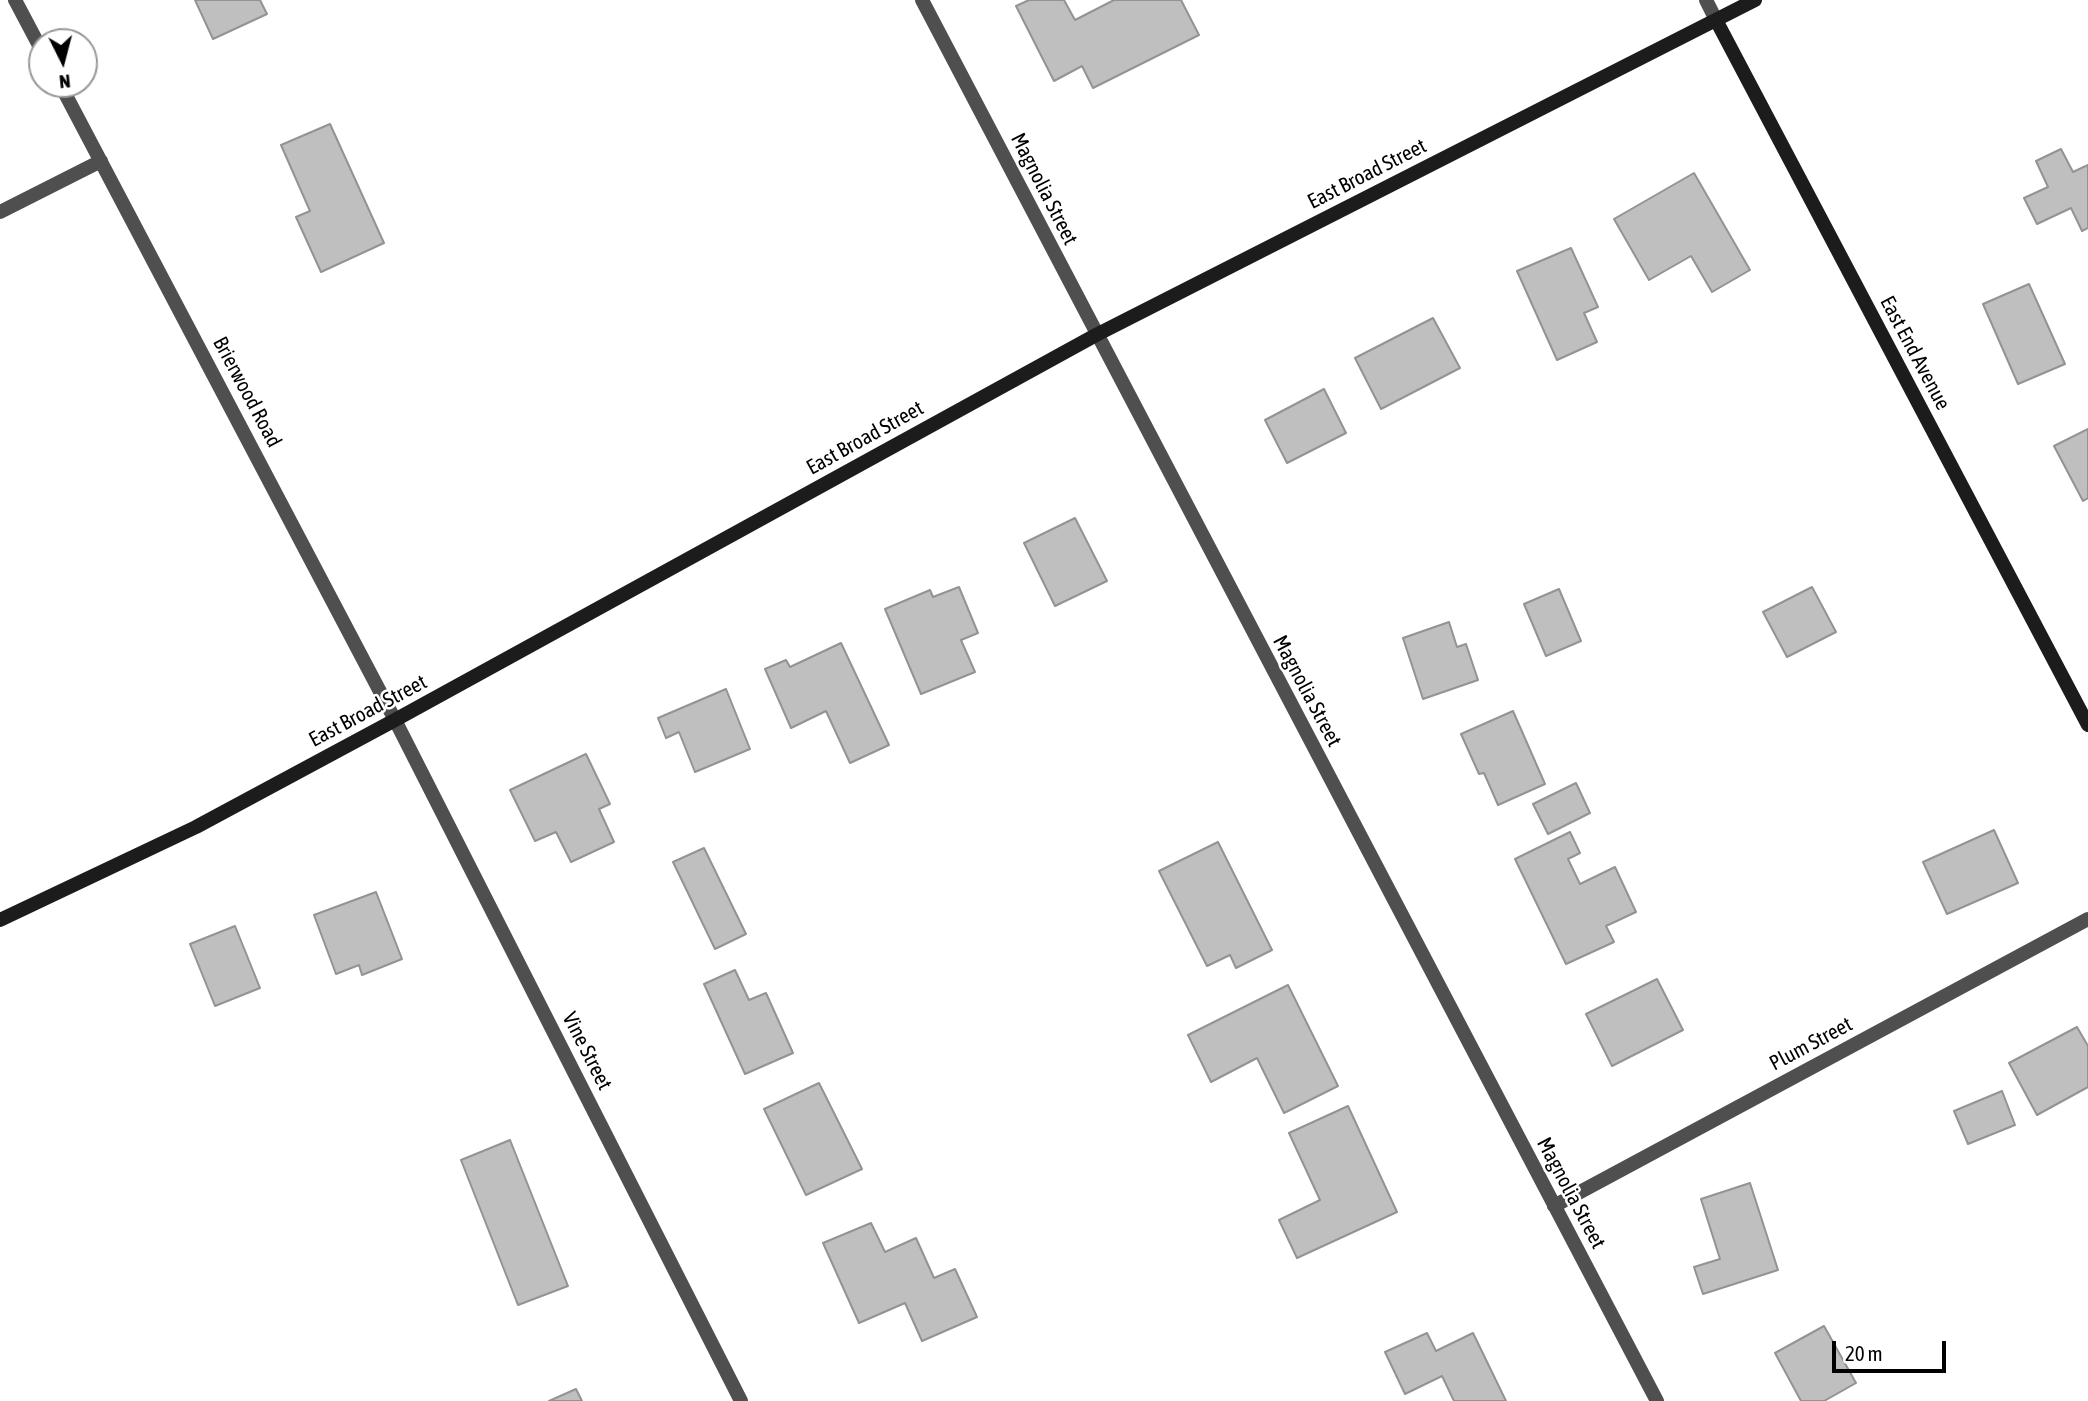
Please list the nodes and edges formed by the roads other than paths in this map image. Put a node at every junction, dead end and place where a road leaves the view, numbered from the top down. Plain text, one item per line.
1 (15, 0) edge
2 (922, 0) edge
3 (1706, 0) edge
4 (1755, 0) edge
5 (1716, 20) junction
6 (30, 28) edge
7 (67, 98) edge
8 (101, 161) junction
9 (0, 212) edge
10 (1096, 335) junction
11 (396, 720) junction
12 (2088, 726) edge
13 (2088, 919) edge
14 (0, 920) edge
15 (1554, 1206) junction
16 (741, 1401) edge
17 (1657, 1401) edge

1 - 6 street
2 - 10 street, Magnolia Street
3 - 5 street, East End Avenue
4 - 5 main road, East Broad Street
5 - 10 main road, East Broad Street
5 - 12 main road, East End Avenue
7 - 8 street, Brierwood Road
8 - 9 street
8 - 11 street, Brierwood Road
10 - 11 main road, East Broad Street
10 - 15 street, Magnolia Street
11 - 14 main road, East Broad Street
11 - 16 street, Vine Street
13 - 15 street, Plum Street
15 - 17 street, Magnolia Street

